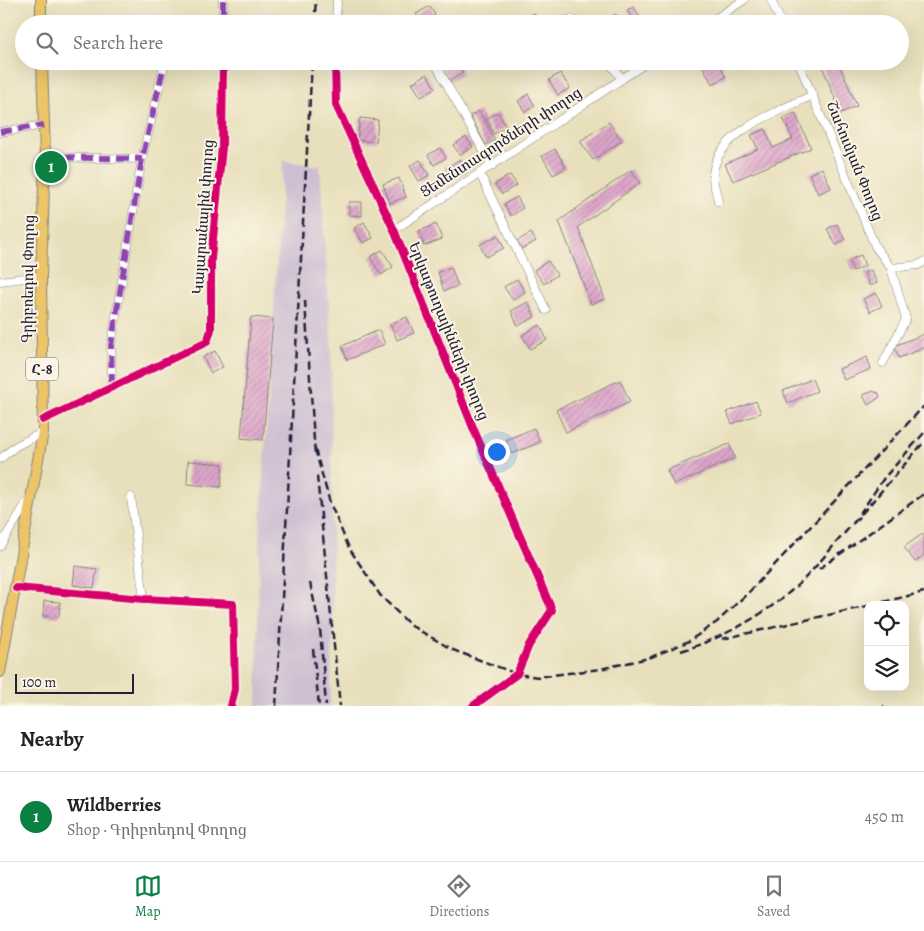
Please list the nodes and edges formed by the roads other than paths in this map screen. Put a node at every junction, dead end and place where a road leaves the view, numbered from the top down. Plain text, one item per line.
1 (41, 0) edge
2 (223, 0) edge
3 (337, 0) edge
4 (744, 0) edge
5 (771, 0) edge
6 (41, 15) edge
7 (223, 15) edge
8 (336, 15) edge
9 (721, 15) edge
10 (778, 15) edge
11 (42, 70) edge
12 (163, 70) edge
13 (224, 70) edge
14 (335, 70) edge
15 (439, 70) edge
16 (615, 70) edge
17 (636, 70) edge
18 (802, 70) edge
19 (622, 79) junction
20 (813, 95) junction
21 (44, 125) junction
22 (0, 132) edge
23 (45, 157) junction
24 (142, 159) junction
25 (492, 166) junction
26 (480, 174) junction
27 (718, 201) dead end
28 (394, 230) junction
29 (924, 262) edge
30 (891, 268) junction
31 (40, 276) junction
32 (0, 281) edge
33 (546, 310) dead end
34 (883, 363) dead end
35 (112, 385) junction
36 (43, 420) junction
37 (43, 432) junction
38 (0, 459) edge
39 (33, 493) junction
40 (131, 496) dead end
41 (0, 546) edge
42 (16, 588) junction
43 (144, 600) junction
44 (0, 672) edge
45 (231, 706) edge
46 (473, 706) edge

1 - 6 main road
2 - 7 street
3 - 8 street
4 - 9 street
5 - 10 street
11 - 21 main road, Գրիբոեդով Փողոց / Հ-8
12 - 24 street
13 - 35 street, Կայարանային փողոց
14 - 28 street, Երկաթուղայինների փողոց
15 - 25 street
16 - 19 street
17 - 19 street, Ցեմենտագործների փողոց
18 - 20 street, Շահումյան Փողոց
19 - 25 street, Ցեմենտագործների փողոց
20 - 27 street
20 - 30 street, Շահումյան Փողոց
21 - 22 street
21 - 23 main road, Գրիբոեդով Փողոց / Հ-8
23 - 24 street
23 - 31 main road, Գրիբոեդով Փողոց / Հ-8
24 - 35 street
25 - 26 street, Ցեմենտագործների փողոց
26 - 28 street, Ցեմենտագործների փողոց
26 - 33 street
28 - 46 street, Երկաթուղայինների փողոց
29 - 30 street
30 - 34 street, Շահումյան Փողոց
31 - 32 street
31 - 36 main road, Գրիբոեդով Փողոց / Հ-8
35 - 36 street, Կայարանային փողոց
36 - 37 main road, Գրիբոեդով Փողոց / Հ-8
37 - 38 street
37 - 39 main road, Գրիբոեդով Փողոց / Հ-8
39 - 41 street
39 - 42 main road, Գրիբոեդով Փողոց / Հ-8
40 - 43 street
42 - 43 street
42 - 44 main road, Գրիբոեդով Փողոց / Հ-8
43 - 45 street

